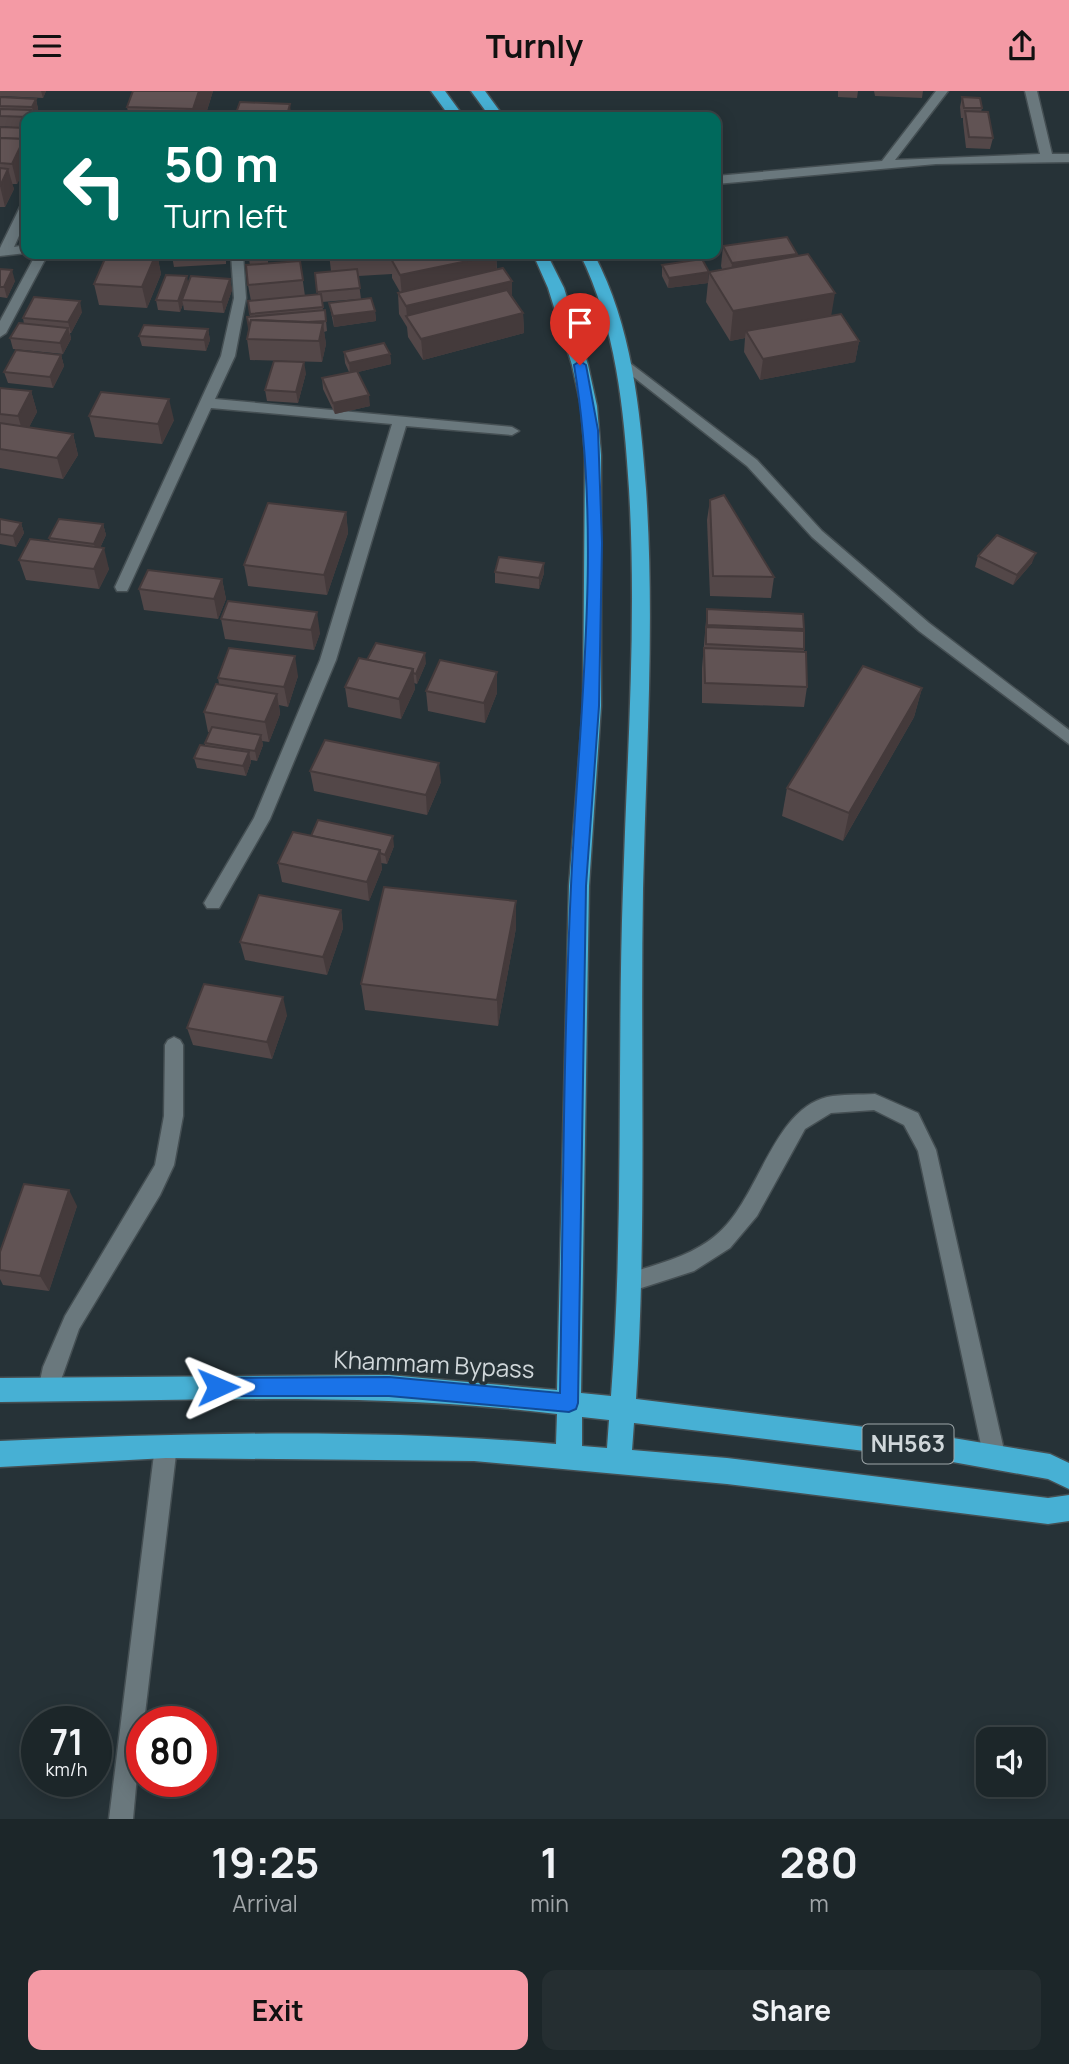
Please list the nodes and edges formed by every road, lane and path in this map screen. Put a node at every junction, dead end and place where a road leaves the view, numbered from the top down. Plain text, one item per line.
1 (438, 91) edge
2 (478, 91) edge
3 (942, 91) edge
4 (1031, 91) edge
5 (453, 112) edge
6 (493, 112) edge
7 (1046, 158) junction
8 (1069, 158) edge
9 (887, 162) junction
10 (721, 179) edge
11 (21, 217) edge
12 (21, 250) edge
13 (3, 252) edge
14 (39, 259) edge
15 (237, 259) edge
16 (542, 259) edge
17 (590, 259) edge
18 (0, 333) edge
19 (622, 361) junction
20 (206, 403) junction
21 (400, 422) junction
22 (512, 431) dead end
23 (122, 587) dead end
24 (1069, 738) edge
25 (213, 903) dead end
26 (174, 1045) dead end
27 (629, 1283) junction
28 (0, 1389) edge
29 (48, 1390) junction
30 (569, 1403) junction
31 (623, 1408) junction
32 (166, 1446) junction
33 (0, 1454) edge
34 (569, 1457) junction
35 (995, 1459) junction
36 (619, 1462) junction
37 (1069, 1476) edge
38 (1069, 1508) edge
39 (121, 1819) edge

1 - 5 highway
2 - 6 highway
3 - 9 street
4 - 7 street
7 - 8 street
7 - 9 street
9 - 10 street
11 - 13 street
12 - 13 street
14 - 18 street
15 - 20 street
16 - 30 highway
17 - 19 highway
19 - 24 street
19 - 27 highway
20 - 21 street
20 - 23 street
21 - 22 street
21 - 25 street
26 - 29 street
27 - 31 highway
27 - 35 street
28 - 29 highway, Khammam Bypass
29 - 30 highway, Khammam Bypass / NH563
30 - 31 highway, Khammam Bypass / NH563
30 - 34 highway
31 - 35 highway, Khammam Bypass / NH563
31 - 36 highway
32 - 33 highway
32 - 34 highway
32 - 39 street
34 - 36 highway
35 - 37 highway, Khammam Bypass / NH563
36 - 38 highway, NH563

